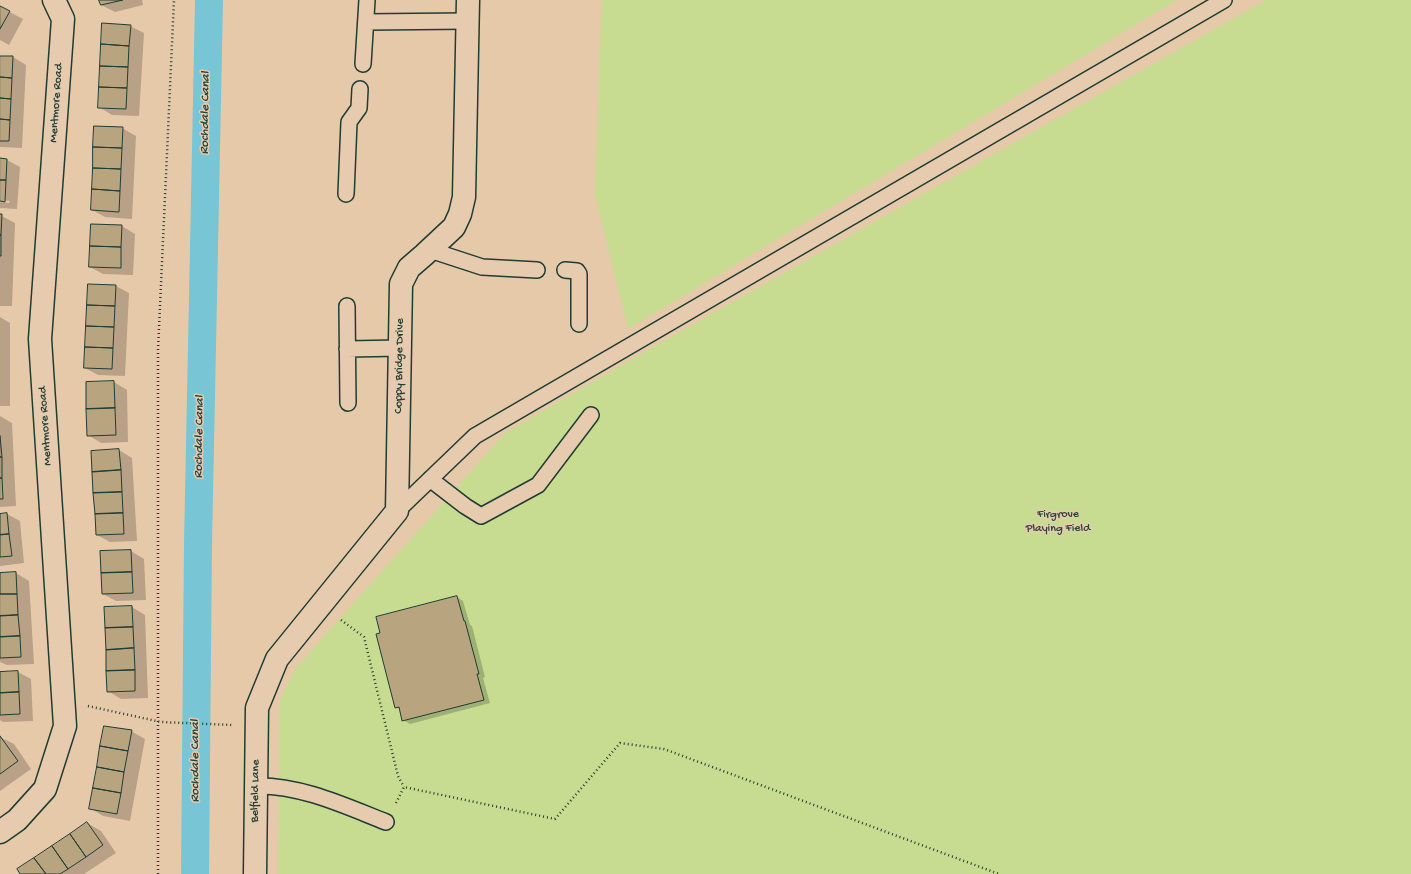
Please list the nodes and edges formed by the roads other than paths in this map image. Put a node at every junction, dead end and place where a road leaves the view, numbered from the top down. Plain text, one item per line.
1 (54, 0) edge
2 (367, 0) edge
3 (1224, 0) edge
4 (468, 10) edge
5 (366, 22) junction
6 (363, 64) dead end
7 (360, 90) dead end
8 (346, 194) dead end
9 (430, 250) junction
10 (537, 270) dead end
11 (565, 270) dead end
12 (347, 306) dead end
13 (579, 324) dead end
14 (401, 348) junction
15 (347, 349) junction
16 (348, 403) dead end
17 (591, 415) dead end
18 (430, 479) junction
19 (397, 512) junction
20 (256, 786) junction
21 (386, 822) road end
22 (0, 832) edge
23 (254, 874) edge

1 - 22 street, Mentmore Road
2 - 5 lane
3 - 18 lane
4 - 5 lane
4 - 9 street, Coppy Bridge Drive
5 - 6 lane
7 - 8 lane
9 - 10 lane
9 - 14 street, Coppy Bridge Drive
11 - 13 lane
12 - 15 lane
14 - 15 lane
14 - 19 street, Coppy Bridge Drive
15 - 16 lane
17 - 18 lane
18 - 19 lane
19 - 20 street, Belfield Lane
20 - 21 lane
20 - 23 street, Belfield Lane

